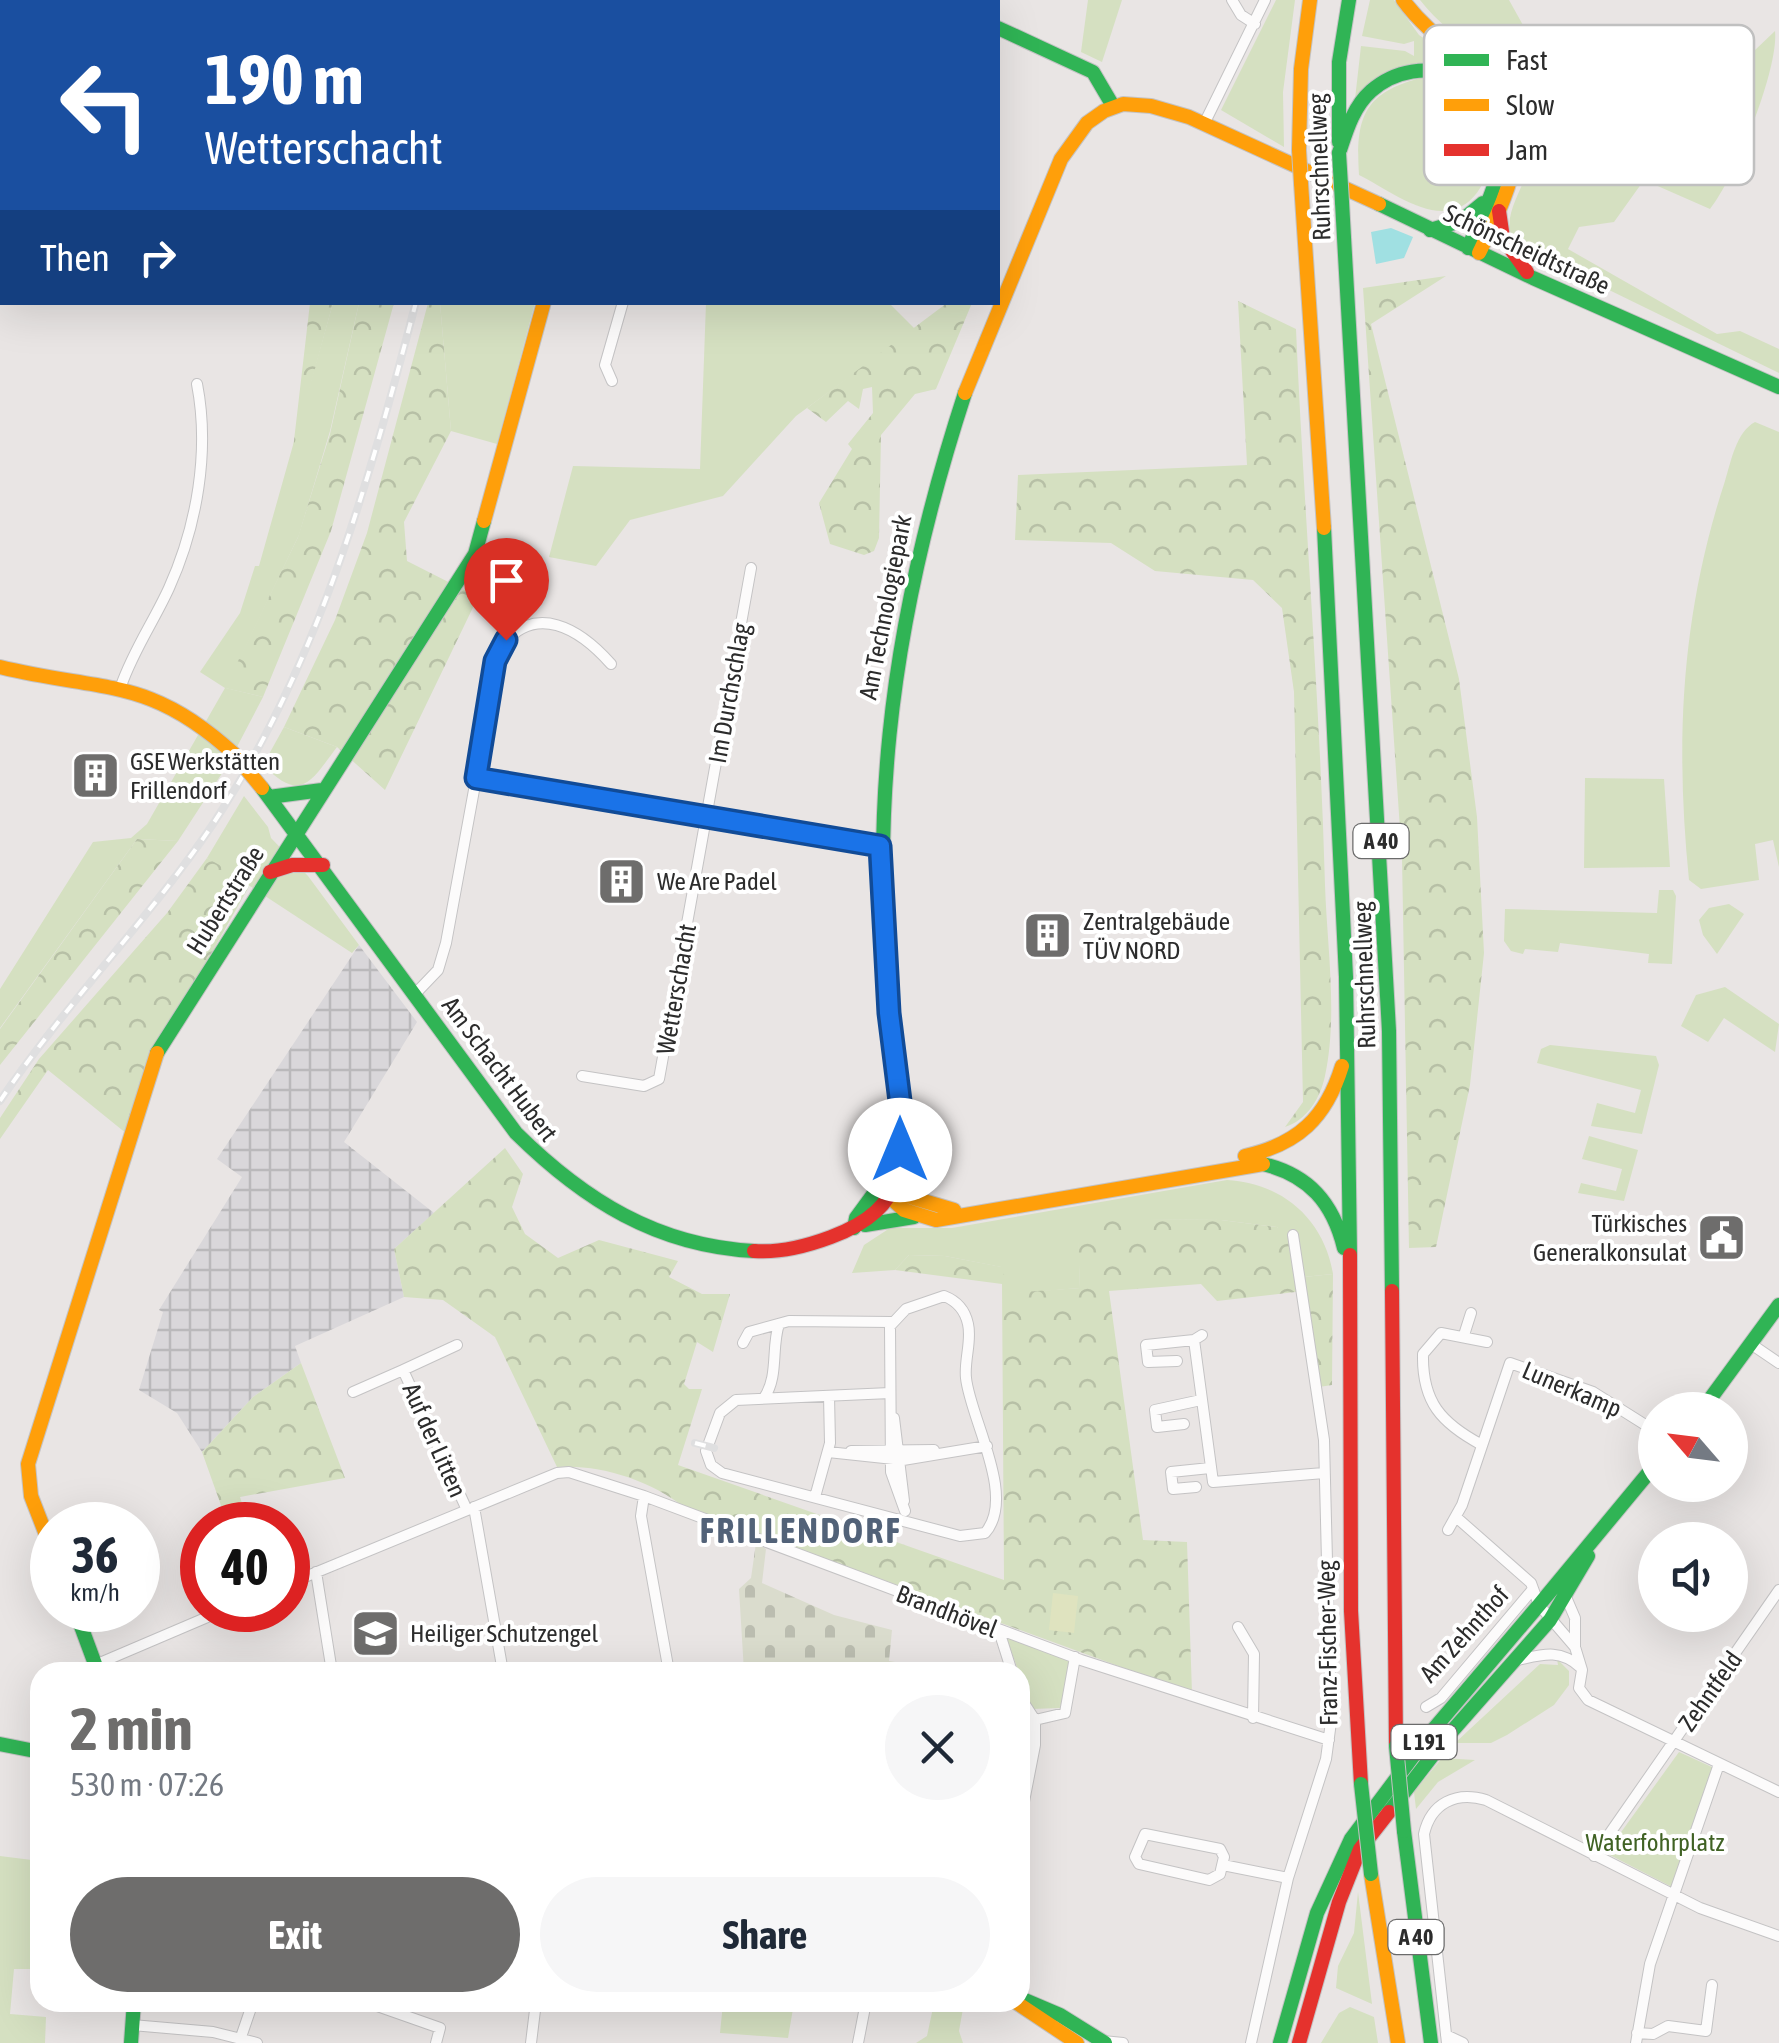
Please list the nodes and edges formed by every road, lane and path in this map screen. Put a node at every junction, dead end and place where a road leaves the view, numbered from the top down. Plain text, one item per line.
1 (1232, 0) edge
2 (1265, 0) edge
3 (1310, 0) edge
4 (1350, 0) edge
5 (1403, 0) edge
6 (1255, 24) junction
7 (1424, 26) edge
8 (1000, 29) edge
9 (1424, 70) edge
10 (1113, 106) junction
11 (1205, 122) junction
12 (1339, 153) junction
13 (1493, 185) edge
14 (1510, 185) edge
15 (1492, 190) junction
16 (1499, 210) junction
17 (1430, 230) junction
18 (1473, 250) junction
19 (1527, 272) junction
20 (1000, 302) edge
21 (543, 305) edge
22 (621, 305) edge
23 (999, 305) edge
24 (612, 381) dead end
25 (197, 384) dead end
26 (1779, 387) edge
27 (752, 568) dead end
28 (611, 664) dead end
29 (0, 668) edge
30 (120, 686) junction
31 (476, 778) junction
32 (322, 790) junction
33 (265, 792) junction
34 (706, 820) junction
35 (296, 831) junction
36 (880, 846) junction
37 (323, 865) junction
38 (270, 872) junction
39 (416, 994) junction
40 (1348, 1041) junction
41 (582, 1076) dead end
42 (550, 1170) joint
43 (887, 1192) junction
44 (914, 1216) junction
45 (859, 1227) junction
46 (1293, 1235) dead end
47 (1352, 1288) junction
48 (1779, 1305) edge
49 (1471, 1312) dead end
50 (891, 1322) junction
51 (779, 1324) junction
52 (757, 1331) junction
53 (1464, 1336) junction
54 (1487, 1342) dead end
55 (743, 1343) dead end
56 (1752, 1344) junction
57 (457, 1345) dead end
58 (773, 1346) junction
59 (1177, 1360) dead end
60 (1779, 1363) edge
61 (403, 1370) junction
62 (353, 1392) dead end
63 (1716, 1392) edge
64 (829, 1396) junction
65 (764, 1398) junction
66 (891, 1399) junction
67 (1201, 1400) junction
68 (1638, 1420) edge
69 (1184, 1424) dead end
70 (1482, 1445) junction
71 (987, 1446) junction
72 (828, 1452) junction
73 (896, 1453) junction
74 (1210, 1468) junction
75 (1324, 1473) junction
76 (1638, 1486) edge
77 (1196, 1487) dead end
78 (644, 1496) junction
79 (815, 1498) junction
80 (33, 1502) edge
81 (470, 1509) junction
82 (905, 1516) junction
83 (1456, 1517) junction
84 (1448, 1530) dead end
85 (1600, 1533) junction
86 (316, 1572) junction
87 (310, 1575) edge
88 (1533, 1589) junction
89 (1779, 1590) edge
90 (1566, 1597) junction
91 (1539, 1605) junction
92 (1550, 1620) junction
93 (1238, 1627) dead end
94 (180, 1630) edge
95 (999, 1630) junction
96 (83, 1632) edge
97 (1575, 1647) junction
98 (1074, 1658) junction
99 (1516, 1660) junction
100 (94, 1662) edge
101 (111, 1662) edge
102 (330, 1662) edge
103 (501, 1662) edge
104 (667, 1662) edge
105 (1009, 1662) edge
106 (1581, 1668) junction
107 (1426, 1707) dead end
108 (1030, 1712) edge
109 (1253, 1718) junction
110 (1035, 1720) junction
111 (1329, 1740) junction
112 (1674, 1742) junction
113 (0, 1744) edge
114 (30, 1750) edge
115 (1719, 1764) junction
116 (1030, 1771) edge
117 (1779, 1792) edge
118 (1594, 1856) junction
119 (1223, 1865) junction
120 (1288, 1878) junction
121 (1674, 1895) junction
122 (1779, 1936) edge
123 (1712, 1985) dead end
124 (1030, 2004) edge
125 (1030, 2009) edge
126 (133, 2012) edge
127 (250, 2012) edge
128 (394, 2012) edge
129 (535, 2012) edge
130 (864, 2012) edge
131 (132, 2025) junction
132 (241, 2038) junction
133 (1637, 2038) edge
134 (1446, 2039) edge
135 (1104, 2042) edge
136 (131, 2043) edge
137 (256, 2043) edge
138 (436, 2043) edge
139 (531, 2043) edge
140 (858, 2043) edge
141 (1076, 2043) edge
142 (1123, 2043) edge
143 (1252, 2043) edge
144 (1280, 2043) edge
145 (1299, 2043) edge
146 (1398, 2043) edge
147 (1431, 2043) edge
148 (1464, 2043) edge

1 - 6 street
2 - 6 street
3 - 40 main road, Ruhrschnellweg / A 40, bridge
4 - 12 main road, Ruhrschnellweg / A 40
5 - 7 main road
6 - 11 street
8 - 10 main road
9 - 12 main road
10 - 11 main road, Schönscheidtstraße
10 - 20 main road, Am Technologiepark
11 - 17 main road, Schönscheidtstraße
12 - 147 main road, Ruhrschnellweg / A 40, bridge
13 - 15 main road
14 - 16 main road
15 - 17 main road
15 - 18 main road
16 - 18 main road
16 - 19 main road
17 - 18 main road, Schönscheidtstraße
18 - 19 main road, Schönscheidtstraße
19 - 26 main road, Schönscheidtstraße
21 - 32 main road, Hubertstraße
22 - 24 street
23 - 36 main road, Am Technologiepark
25 - 30 street
27 - 34 street, Im Durchschlag
28 - 31 street, Am Schacht Hubert
29 - 30 main road, Am Schacht Hubert
30 - 33 main road, Am Schacht Hubert, bridge
31 - 34 street
31 - 39 street, Am Schacht Hubert
32 - 33 main road
32 - 35 main road, Hubertstraße
33 - 35 main road, Am Schacht Hubert
34 - 36 street
34 - 41 street, Wetterschacht
35 - 37 main road, Am Schacht Hubert
35 - 38 main road, Hubertstraße
36 - 43 main road, Am Technologiepark
37 - 38 main road
37 - 39 main road, Am Schacht Hubert
38 - 80 main road, Hubertstraße
39 - 42 main road, Am Schacht Hubert
40 - 43 main road
40 - 47 main road, Ruhrschnellweg / A 40
42 - 45 main road, Am Technologiepark
43 - 44 main road
43 - 45 main road, Am Technologiepark
44 - 45 main road
44 - 47 main road
46 - 75 street, Franz-Fischer-Weg
47 - 146 main road, Ruhrschnellweg / A 40, bridge
48 - 56 main road
49 - 53 street
50 - 51 street
50 - 66 street
50 - 71 street
51 - 52 street
51 - 58 street
52 - 55 street
52 - 58 street
53 - 54 street
53 - 70 street
56 - 60 street
56 - 63 main road
57 - 61 street, Auf der Litten
58 - 65 street
59 - 67 street
61 - 62 street, Auf der Litten
61 - 81 street, Auf der Litten
64 - 65 street
64 - 66 street
64 - 72 street
65 - 79 street
66 - 73 street
67 - 69 street
67 - 74 street
68 - 70 street, Lunerkamp
70 - 83 street, Lunerkamp
71 - 73 street
71 - 82 street
72 - 73 street
72 - 79 street
73 - 82 street
74 - 75 street
74 - 77 street
75 - 111 street, Franz-Fischer-Weg
76 - 85 main road, Am Zehnthof / L 191
78 - 81 street, Brandhövel
78 - 95 street, Brandhövel
78 - 104 street
79 - 82 street
81 - 86 street, Brandhövel
81 - 103 street, Auf der Litten
83 - 84 street, Lunerkamp
83 - 88 street
85 - 90 main road, Am Zehnthof / L 191
85 - 91 main road, Am Zehnthof / L 191
86 - 87 street, Brandhövel
86 - 102 street
88 - 91 street
88 - 107 street, Am Zehnthof
89 - 112 street, Zehntfeld
90 - 92 main road, Am Zehnthof / L 191
90 - 97 street
91 - 92 street
91 - 144 main road, L 191
92 - 97 street
92 - 99 main road, L 191
93 - 109 street
94 - 101 street
95 - 98 street, Brandhövel
95 - 105 street
96 - 100 main road
97 - 106 street
98 - 109 street, Brandhövel
98 - 110 street
99 - 106 street
99 - 145 main road, L 191
106 - 112 street
108 - 110 street
109 - 111 street, Brandhövel
110 - 116 street
111 - 120 street, Franz-Fischer-Weg
112 - 115 street
112 - 118 street
113 - 114 main road
115 - 117 street
115 - 121 street
118 - 121 street
118 - 134 street
119 - 119 street
119 - 120 street
120 - 143 street, Franz-Fischer-Weg
121 - 122 street
121 - 133 street
123 - 133 street
124 - 135 main road
125 - 141 main road
126 - 131 main road
127 - 132 street
128 - 138 street
129 - 139 street
130 - 140 street
131 - 132 street
131 - 136 main road
132 - 137 street
134 - 148 street
135 - 142 street

